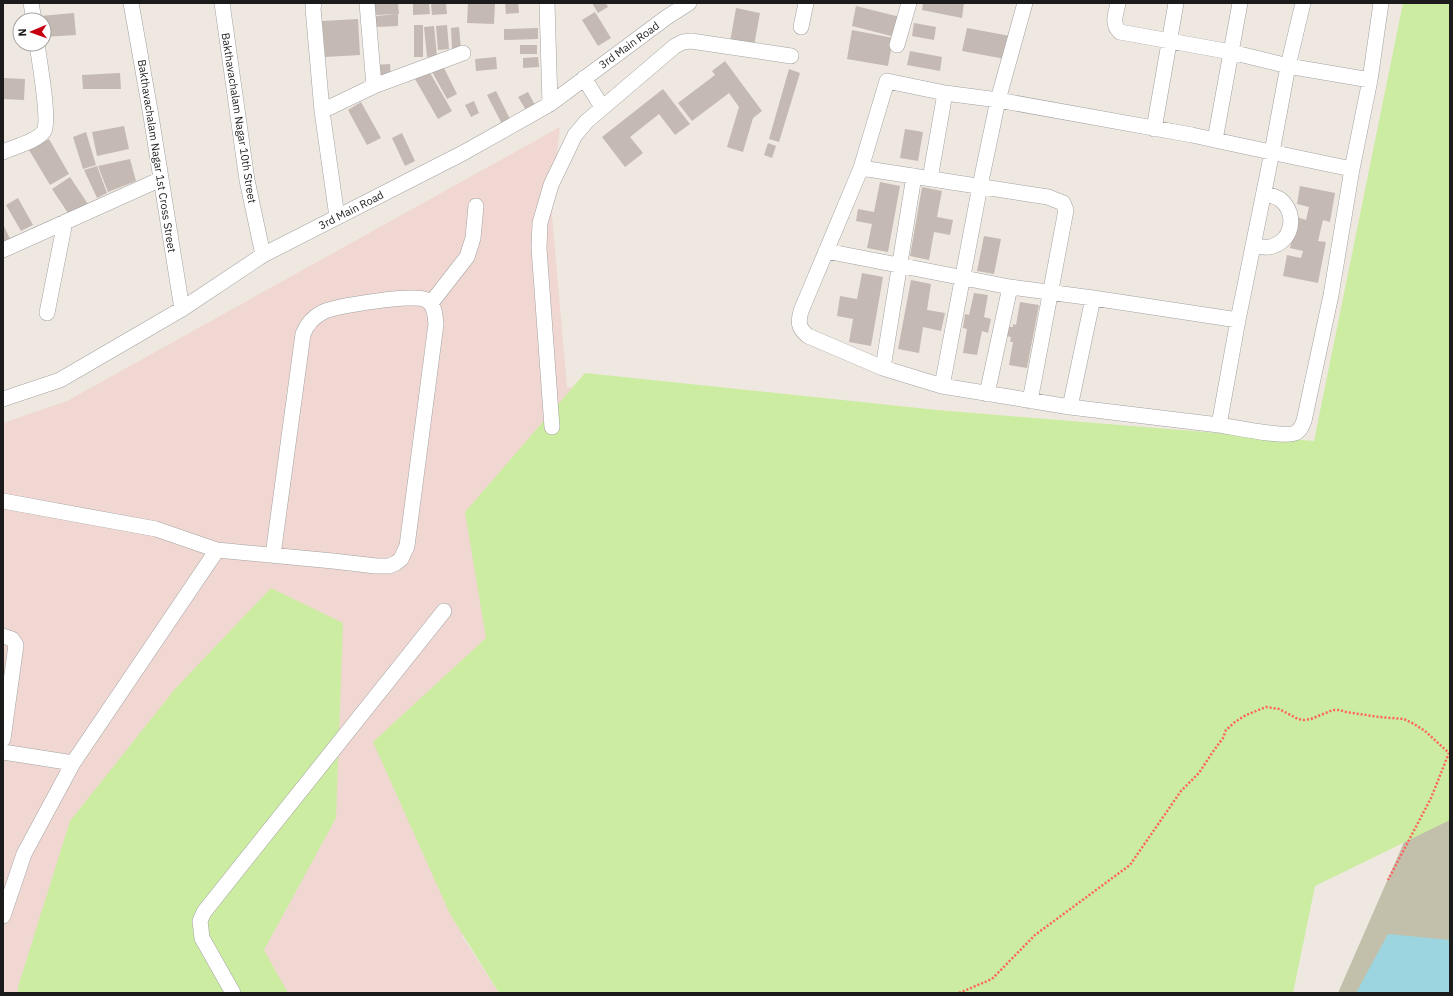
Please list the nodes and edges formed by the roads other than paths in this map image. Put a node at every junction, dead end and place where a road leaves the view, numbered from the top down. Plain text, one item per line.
1 (131, 3) edge
2 (222, 3) edge
3 (314, 3) edge
4 (367, 3) edge
5 (547, 3) edge
6 (689, 3) edge
7 (806, 3) edge
8 (909, 3) edge
9 (1025, 3) edge
10 (1118, 3) edge
11 (1176, 3) edge
12 (1240, 3) edge
13 (1303, 3) edge
14 (1382, 3) edge
15 (801, 27) dead end
16 (1169, 42) junction
17 (897, 45) dead end
18 (38, 52) edge
19 (1231, 52) junction
20 (463, 53) dead end
21 (791, 56) dead end
22 (1288, 66) junction
23 (584, 78) junction
24 (1370, 80) junction
25 (374, 86) junction
26 (946, 93) junction
27 (998, 100) junction
28 (550, 104) junction
29 (602, 107) junction
30 (322, 111) junction
31 (1154, 129) junction
32 (1215, 140) junction
33 (3, 152) edge
34 (1272, 152) junction
35 (861, 168) junction
36 (1352, 169) junction
37 (914, 176) junction
38 (161, 179) junction
39 (930, 179) junction
40 (980, 186) junction
41 (1264, 193) junction
42 (476, 206) dead end
43 (337, 217) junction
44 (65, 222) junction
45 (1253, 245) junction
46 (3, 250) edge
47 (826, 251) junction
48 (263, 255) junction
49 (900, 265) junction
50 (963, 279) junction
51 (1010, 287) junction
52 (1051, 292) junction
53 (1093, 298) junction
54 (431, 303) junction
55 (182, 309) junction
56 (47, 313) dead end
57 (1238, 320) junction
58 (883, 368) junction
59 (942, 386) junction
60 (987, 394) junction
61 (3, 399) edge
62 (1030, 401) junction
63 (1070, 407) junction
64 (1219, 425) junction
65 (552, 427) dead end
66 (3, 501) edge
67 (216, 550) junction
68 (273, 555) junction
69 (444, 611) dead end
70 (3, 636) edge
71 (3, 739) edge
72 (3, 752) edge
73 (73, 763) junction
74 (3, 916) edge
75 (233, 993) edge

1 - 38 street, Bakthavachalam Nagar 1st Cross Street
2 - 48 street, Bakthavachalam Nagar 10th Street
3 - 30 street
4 - 25 street
5 - 28 street
6 - 23 street, 3rd Main Road
7 - 15 street
8 - 17 street
9 - 27 street
10 - 16 street
11 - 16 street
12 - 19 street
13 - 22 street
14 - 24 street
16 - 19 street
16 - 31 street
18 - 33 street
19 - 22 street
19 - 32 street
20 - 25 street
21 - 29 street
22 - 24 street
22 - 34 street
23 - 28 street, 3rd Main Road
23 - 29 street
24 - 36 street
25 - 30 street
26 - 27 street
26 - 35 street
26 - 39 street
27 - 31 street
27 - 40 street
28 - 43 street, 3rd Main Road
29 - 65 street
30 - 43 street
31 - 32 street
32 - 34 street
34 - 36 street
34 - 41 street
35 - 37 street
35 - 47 street
36 - 64 street
37 - 39 street
37 - 49 street
38 - 44 street
38 - 55 street, Bakthavachalam Nagar 1st Cross Street
39 - 40 street
40 - 50 street
40 - 52 street
41 - 45 street
41 - 45 street
42 - 54 street
43 - 48 street, 3rd Main Road
44 - 46 street
44 - 56 street
45 - 57 street
47 - 49 street
47 - 58 street
48 - 55 street, 3rd Main Road
49 - 50 street
49 - 58 street
50 - 51 street
50 - 59 street
51 - 52 street
51 - 60 street
52 - 53 street
52 - 62 street
53 - 57 street
53 - 63 street
54 - 68 street
54 - 68 street
55 - 61 street, 3rd Main Road
57 - 64 street
58 - 59 street
59 - 60 street
60 - 62 street
62 - 63 street
63 - 64 street
66 - 67 street
67 - 68 street
67 - 73 street
69 - 75 street
70 - 71 street
72 - 73 street
73 - 74 street

